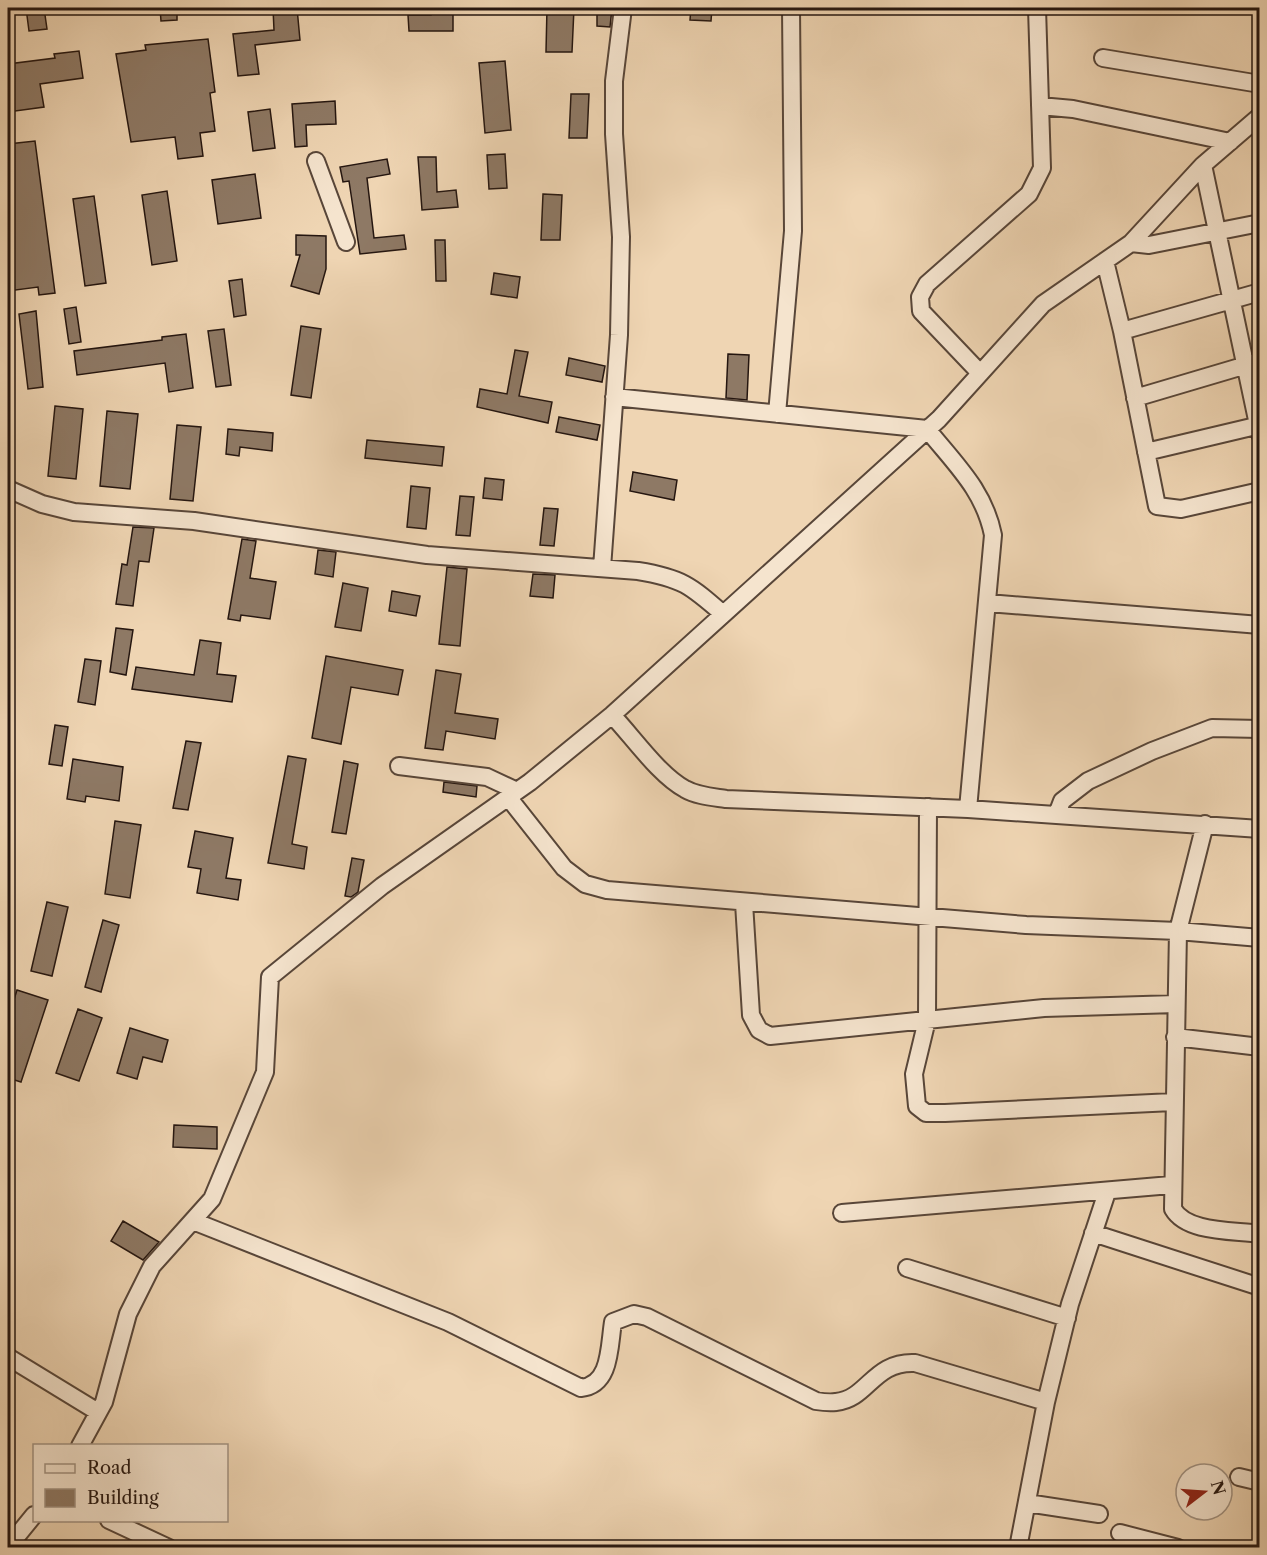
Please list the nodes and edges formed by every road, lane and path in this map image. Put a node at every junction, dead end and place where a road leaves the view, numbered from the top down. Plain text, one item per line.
1 (623, 8) edge
2 (791, 8) edge
3 (1037, 8) edge
4 (1103, 58) dead end
5 (1260, 84) edge
6 (1040, 105) junction
7 (1258, 118) edge
8 (1230, 142) junction
9 (316, 160) dead end
10 (1203, 165) junction
11 (1260, 224) edge
12 (1215, 232) junction
13 (346, 242) dead end
14 (1131, 243) junction
15 (1105, 261) junction
16 (1260, 292) edge
17 (1233, 298) junction
18 (1122, 331) junction
19 (1252, 362) edge
20 (980, 373) junction
21 (614, 397) junction
22 (1135, 398) junction
23 (777, 414) junction
24 (1259, 428) edge
25 (927, 429) junction
26 (1146, 452) junction
27 (8, 489) edge
28 (1260, 491) edge
29 (602, 568) junction
30 (988, 603) junction
31 (723, 614) junction
32 (1260, 625) edge
33 (612, 715) junction
34 (1260, 729) edge
35 (399, 766) dead end
36 (512, 794) junction
37 (928, 807) junction
38 (968, 809) junction
39 (1057, 814) junction
40 (1205, 824) junction
41 (1260, 829) edge
42 (744, 903) junction
43 (928, 918) junction
44 (1178, 931) junction
45 (1260, 938) edge
46 (1176, 1004) junction
47 (927, 1020) junction
48 (1175, 1037) junction
49 (1260, 1047) edge
50 (1173, 1102) junction
51 (1171, 1185) junction
52 (1107, 1192) junction
53 (842, 1213) dead end
54 (193, 1221) junction
55 (1093, 1233) junction
56 (1260, 1234) edge
57 (907, 1268) dead end
58 (1260, 1287) edge
59 (1067, 1318) junction
60 (8, 1357) edge
61 (1046, 1401) junction
62 (98, 1412) junction
63 (81, 1444) edge
64 (1239, 1477) dead end
65 (1260, 1482) edge
66 (1027, 1503) junction
67 (1099, 1514) dead end
68 (33, 1516) edge
69 (111, 1522) edge
70 (1120, 1533) dead end
71 (8, 1547) edge
72 (169, 1548) edge
73 (1018, 1548) edge
74 (1178, 1548) edge

1 - 21 street
2 - 23 street
3 - 6 street
4 - 5 street
6 - 8 street
6 - 20 street
7 - 8 street
8 - 10 street
9 - 13 street
10 - 12 street
10 - 14 street
11 - 12 street
12 - 14 street
12 - 17 street
14 - 15 street
15 - 18 street
15 - 20 street
16 - 17 street
17 - 18 street
17 - 19 street
18 - 22 street
19 - 22 street
19 - 24 street
20 - 25 street
21 - 23 street
21 - 29 street
22 - 26 street
23 - 25 street
24 - 26 street
25 - 30 street
25 - 31 street
26 - 28 street
27 - 29 street
29 - 31 street
30 - 32 street
30 - 38 street
31 - 33 street
33 - 36 street
33 - 37 street
34 - 39 street
35 - 36 street
36 - 42 street
36 - 54 street
37 - 38 street
37 - 43 street
38 - 39 street
39 - 40 street
40 - 41 street
40 - 44 street
42 - 43 street
42 - 47 street
43 - 44 street
43 - 47 street
44 - 45 street
44 - 46 street
46 - 47 street
46 - 48 street
47 - 50 street
48 - 49 street
48 - 50 street
50 - 51 street
51 - 52 street
51 - 56 street
52 - 53 street
52 - 55 street
54 - 61 street
54 - 62 street
55 - 58 street
55 - 59 street
57 - 59 street
59 - 61 street
60 - 62 street
61 - 66 street
62 - 63 street
64 - 65 street
66 - 67 street
66 - 73 street
68 - 71 street
69 - 72 street
70 - 74 street

